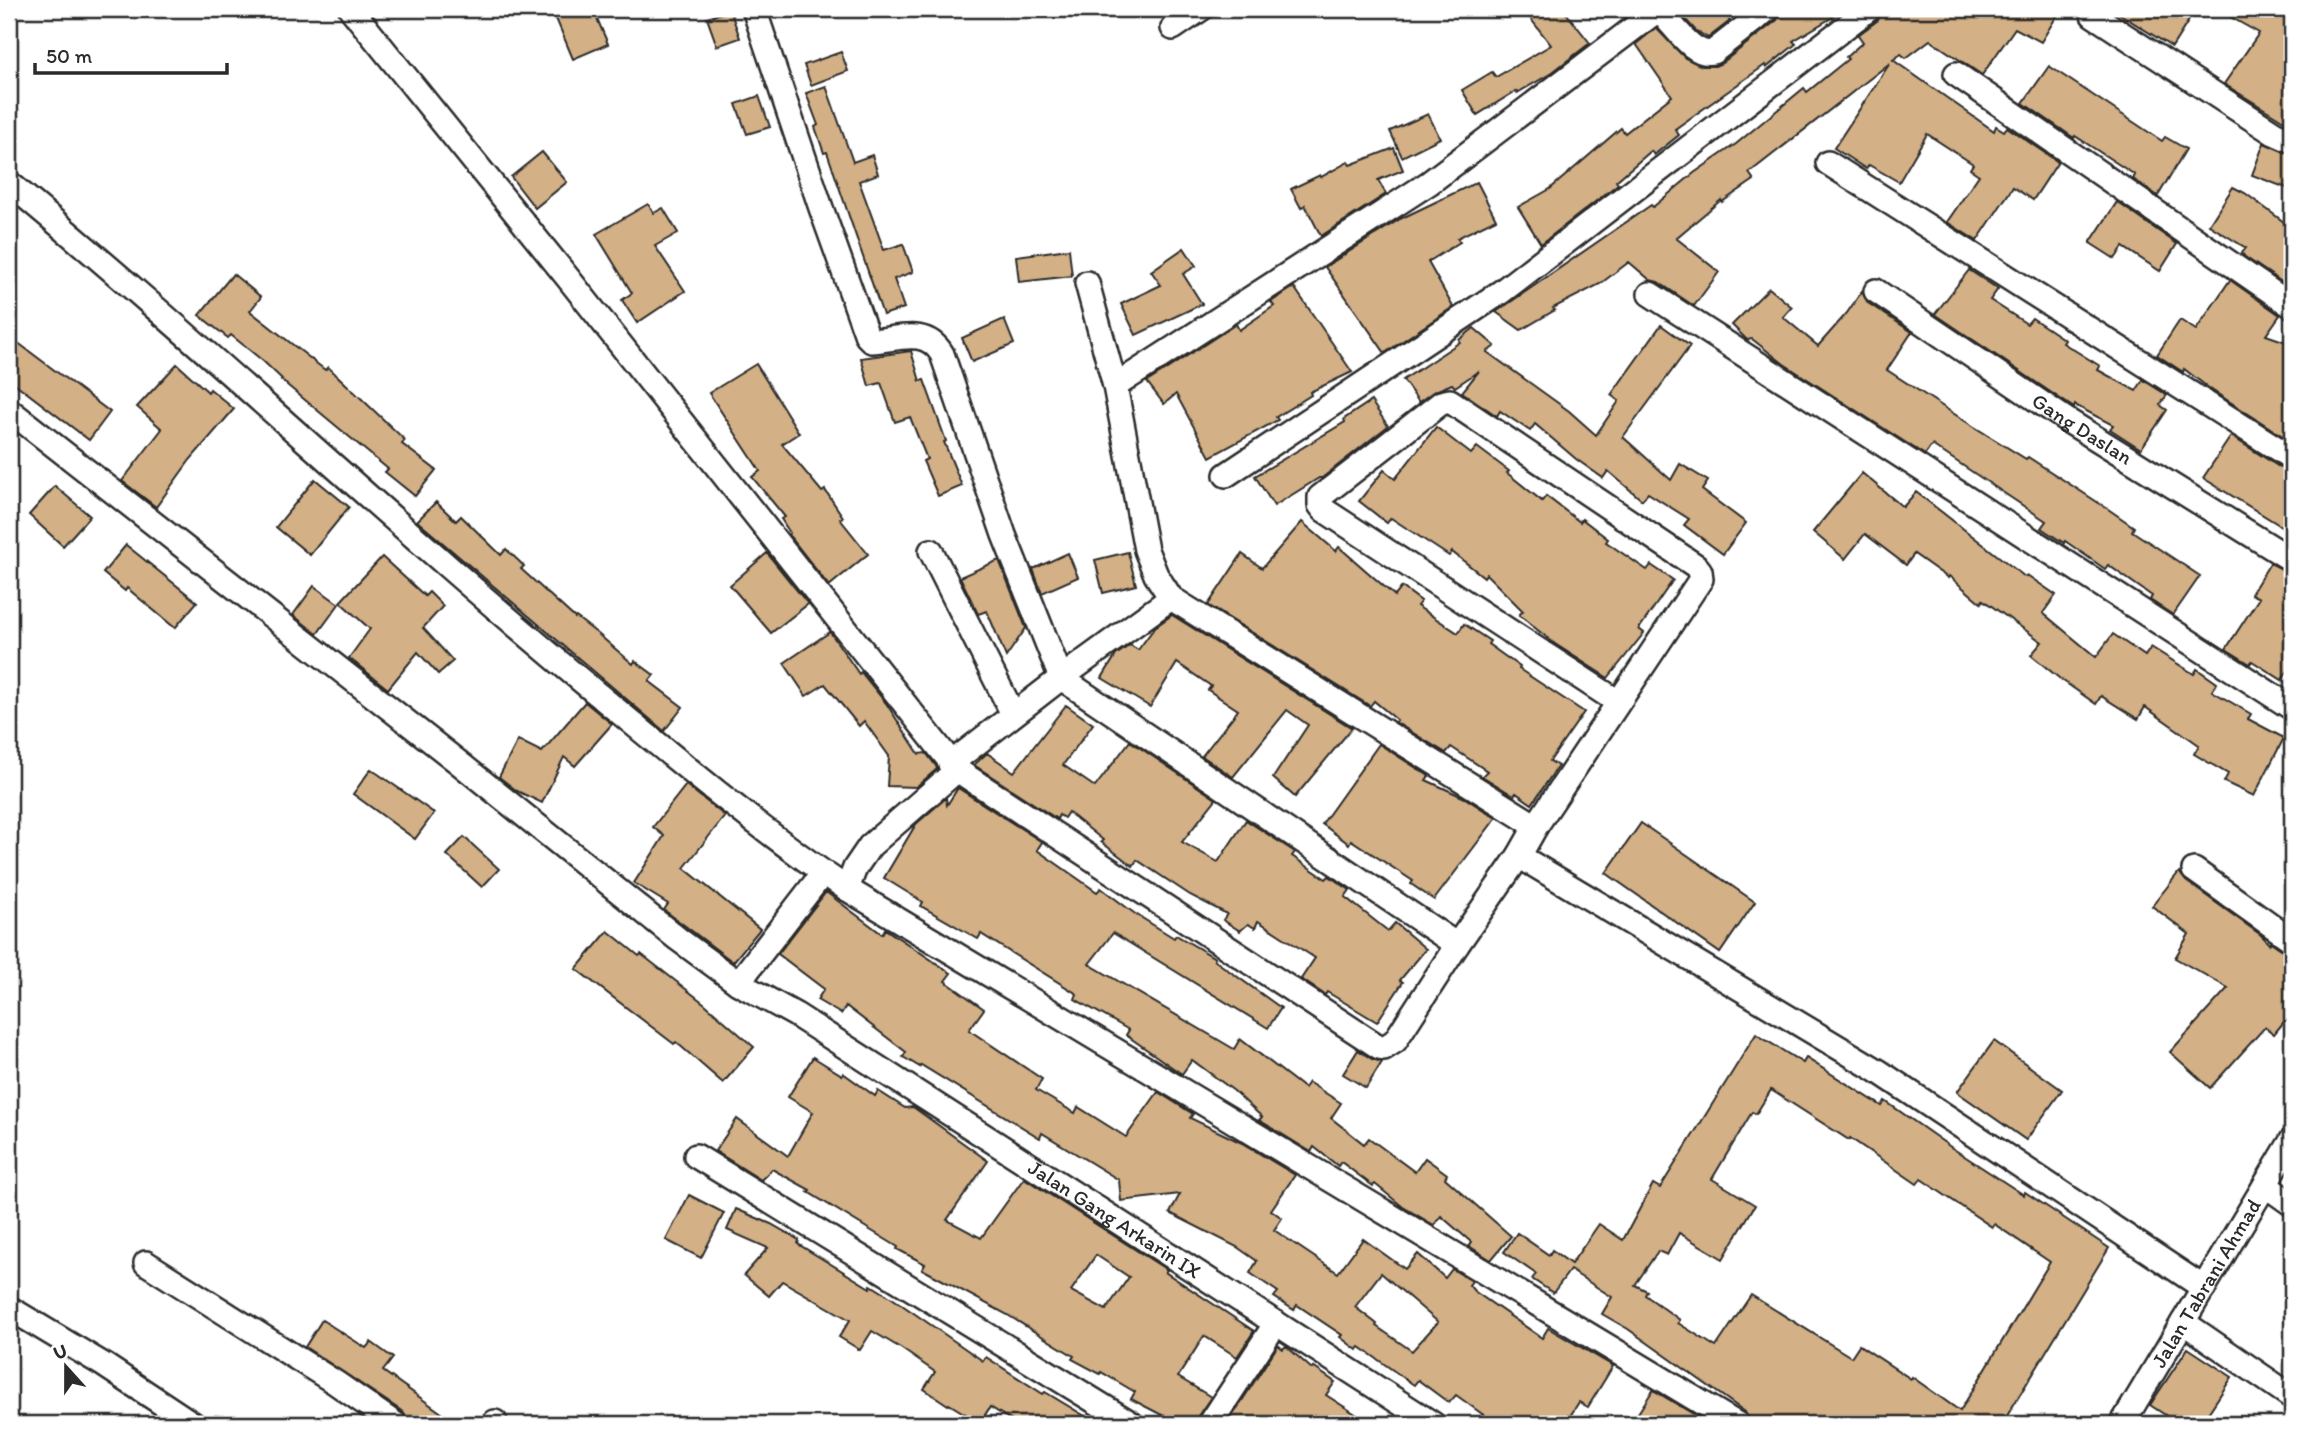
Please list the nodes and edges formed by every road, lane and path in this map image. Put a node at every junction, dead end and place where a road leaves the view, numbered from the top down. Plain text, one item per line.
1 (351, 9) edge
2 (754, 9) edge
3 (1201, 9) edge
4 (1769, 9) edge
5 (1869, 9) edge
6 (2093, 15) dead end
7 (1173, 27) dead end
8 (1956, 74) dead end
9 (2292, 141) edge
10 (1828, 163) dead end
11 (9, 183) edge
12 (1087, 283) dead end
13 (1876, 291) dead end
14 (1650, 294) dead end
15 (2292, 306) edge
16 (1115, 386) junction
17 (9, 410) edge
18 (2292, 458) edge
19 (1226, 475) dead end
20 (931, 551) dead end
21 (2292, 560) edge
22 (1171, 598) junction
23 (1061, 678) junction
24 (1618, 702) junction
25 (2292, 708) edge
26 (1013, 714) junction
27 (953, 767) junction
28 (1536, 826) junction
29 (1520, 856) junction
30 (2194, 870) dead end
31 (823, 873) junction
32 (847, 889) junction
33 (2292, 940) edge
34 (1457, 945) junction
35 (737, 983) junction
36 (2292, 1140) edge
37 (696, 1156) dead end
38 (2266, 1185) junction
39 (2292, 1204) edge
40 (146, 1263) dead end
41 (2204, 1288) junction
42 (9, 1308) edge
43 (2183, 1322) junction
44 (1276, 1323) junction
45 (2292, 1397) edge
46 (193, 1424) edge
47 (395, 1424) edge
48 (1132, 1424) edge
49 (1210, 1424) edge
50 (1433, 1424) edge
51 (1737, 1424) edge
52 (2122, 1424) edge

1 - 27 street
2 - 23 street
3 - 7 street
4 - 16 street
5 - 19 street
6 - 9 street
8 - 15 street
10 - 18 street
11 - 31 street
12 - 16 street
13 - 21 street, Gang Daslan
14 - 25 street
16 - 22 street
17 - 35 street, Jalan Gang Arkarin IX
20 - 26 street
22 - 23 street
22 - 28 street
23 - 26 street
23 - 34 street
24 - 24 street
24 - 28 street
26 - 27 street
27 - 32 street
27 - 34 street
28 - 29 street
29 - 34 street
29 - 41 street
30 - 33 street
31 - 32 street
31 - 35 street
32 - 51 street
35 - 44 street, Jalan Gang Arkarin IX
36 - 38 street, Jalan Tabrani Ahmad
37 - 48 street
38 - 39 street
38 - 41 street, Jalan Tabrani Ahmad
40 - 47 street
41 - 43 street, Jalan Tabrani Ahmad
42 - 46 street
43 - 45 street
43 - 52 street, Jalan Tabrani Ahmad
44 - 49 street
44 - 50 street, Jalan Gang Arkarin IX

